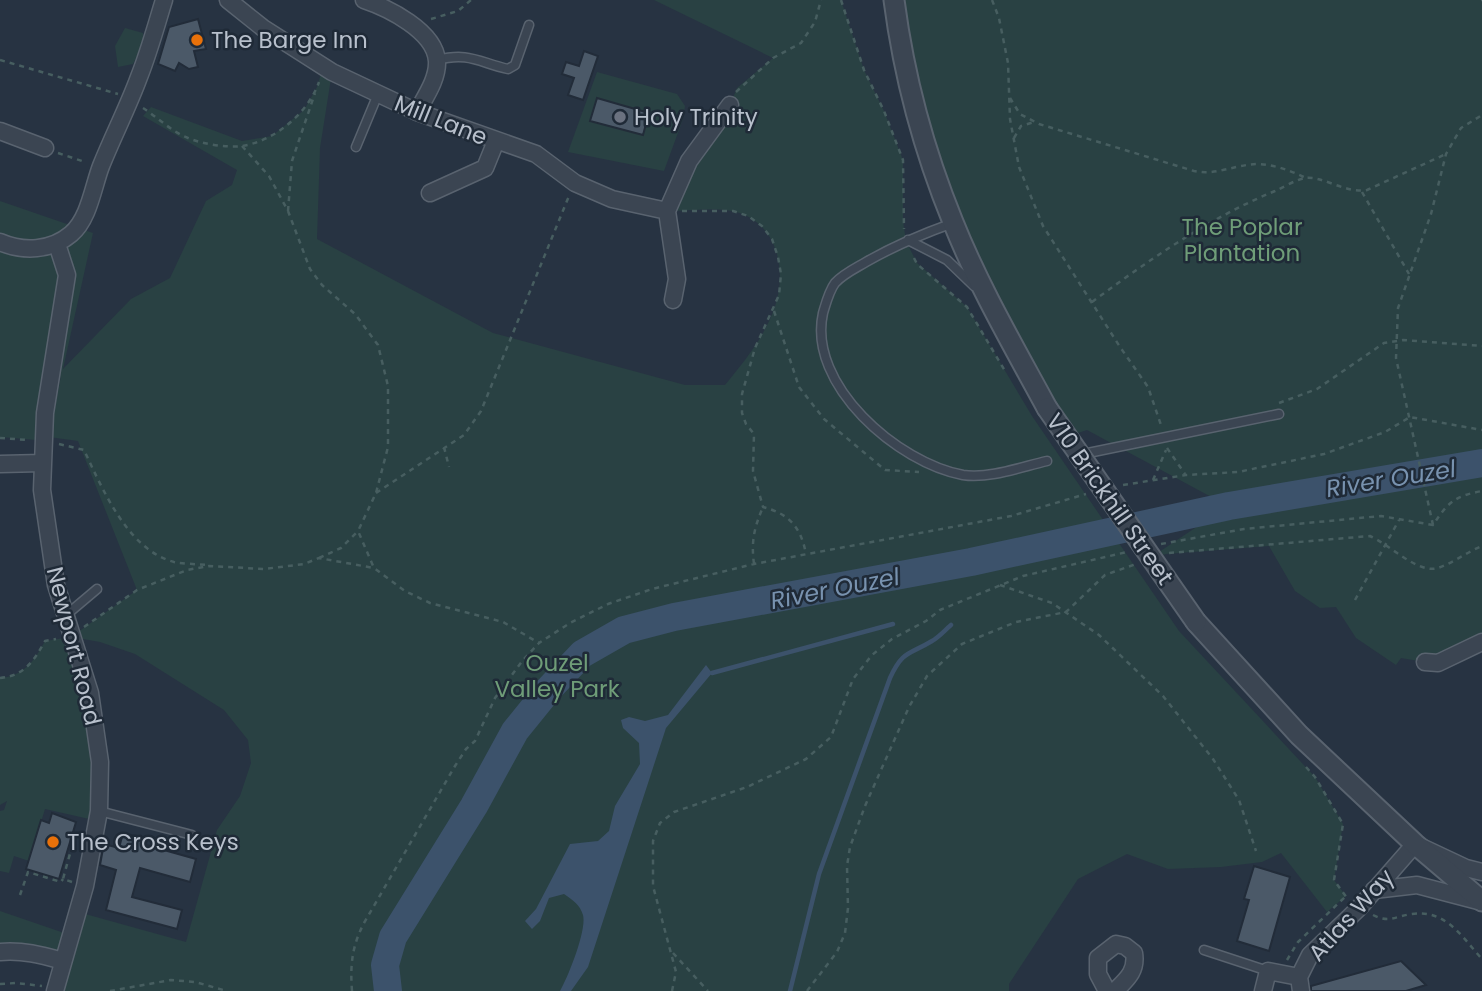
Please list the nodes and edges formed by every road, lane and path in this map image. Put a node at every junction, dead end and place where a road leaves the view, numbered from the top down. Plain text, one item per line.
1 (164, 0) edge
2 (228, 0) edge
3 (364, 0) edge
4 (471, 0) edge
5 (821, 0) edge
6 (841, 0) edge
7 (894, 0) edge
8 (992, 0) edge
9 (529, 25) dead end
10 (419, 30) junction
11 (0, 60) edge
12 (437, 60) junction
13 (323, 67) junction
14 (317, 87) junction
15 (121, 94) dead end
16 (378, 94) junction
17 (1008, 95) junction
18 (137, 104) dead end
19 (730, 105) joint
20 (417, 112) junction
21 (1482, 114) edge
22 (1034, 122) junction
23 (0, 131) edge
24 (496, 141) junction
25 (1012, 141) junction
26 (242, 146) junction
27 (356, 147) dead end
28 (45, 148) joint
29 (1446, 153) junction
30 (100, 168) junction
31 (1306, 177) junction
32 (575, 183) junction
33 (1362, 191) junction
34 (430, 193) dead end
35 (288, 211) junction
36 (667, 211) junction
37 (953, 223) junction
38 (907, 240) junction
39 (0, 242) edge
40 (57, 244) junction
41 (1409, 274) junction
42 (673, 300) dead end
43 (989, 300) junction
44 (1092, 302) junction
45 (774, 311) junction
46 (1395, 341) junction
47 (1482, 346) edge
48 (1006, 372) dead end
49 (1278, 415) joint
50 (1409, 417) junction
51 (1482, 430) edge
52 (1165, 436) junction
53 (0, 438) edge
54 (43, 441) junction
55 (444, 447) junction
56 (1088, 453) dead end
57 (1047, 461) dead end
58 (42, 463) junction
59 (0, 464) edge
60 (449, 467) dead end
61 (943, 470) junction
62 (1186, 475) junction
63 (1153, 481) junction
64 (1115, 486) dead end
65 (1482, 491) edge
66 (1094, 492) dead end
67 (376, 494) junction
68 (763, 507) junction
69 (1399, 520) junction
70 (1433, 525) junction
71 (358, 531) junction
72 (1385, 543) junction
73 (1153, 546) dead end
74 (1482, 546) edge
75 (1129, 551) dead end
76 (806, 554) junction
77 (1166, 554) dead end
78 (319, 558) junction
79 (1142, 562) dead end
80 (754, 564) junction
81 (209, 566) junction
82 (373, 568) junction
83 (1000, 585) junction
84 (97, 589) dead end
85 (1354, 600) dead end
86 (1066, 612) junction
87 (65, 616) junction
88 (71, 637) junction
89 (1482, 642) edge
90 (539, 643) junction
91 (1425, 662) dead end
92 (0, 678) edge
93 (1306, 767) dead end
94 (99, 811) junction
95 (192, 835) dead end
96 (74, 839) dead end
97 (1415, 844) junction
98 (1256, 851) dead end
99 (1482, 872) edge
100 (63, 880) junction
101 (85, 886) junction
102 (1374, 890) junction
103 (20, 895) dead end
104 (1482, 901) edge
105 (1359, 908) junction
106 (1204, 950) dead end
107 (671, 951) junction
108 (0, 952) edge
109 (1482, 959) edge
110 (63, 961) junction
111 (1268, 971) junction
112 (0, 984) edge
113 (1300, 984) edge
114 (55, 991) edge
115 (110, 991) edge
116 (227, 991) edge
117 (352, 991) edge
118 (672, 991) edge
119 (708, 991) edge
120 (807, 991) edge
121 (1107, 991) edge
122 (1115, 991) edge
123 (1263, 991) edge

1 - 30 street
2 - 13 street, Mill Lane
3 - 10 street
4 - 10 path
5 - 19 path
6 - 38 path
7 - 37 street, V10 Brickhill Street
8 - 17 path
9 - 12 lane
10 - 12 street
11 - 15 path
12 - 20 street
13 - 14 path
13 - 16 street, Mill Lane
14 - 26 path
14 - 35 path
16 - 20 street, Mill Lane
16 - 27 lane
17 - 22 path
17 - 25 path
18 - 26 path
19 - 36 street
20 - 24 street, Mill Lane
21 - 29 path
22 - 25 path
22 - 31 path
23 - 28 street
24 - 32 street, Mill Lane
24 - 34 street
25 - 44 path
26 - 35 path
28 - 30 path
29 - 33 path
29 - 41 path
30 - 40 street
31 - 33 path
31 - 44 path
32 - 36 street, Mill Lane
32 - 55 path
33 - 41 path
35 - 67 path
36 - 42 street
36 - 45 path
37 - 38 lane
37 - 43 street, V10 Brickhill Street
38 - 43 lane
38 - 48 path
38 - 61 lane
39 - 40 street
40 - 54 street, Newport Road
41 - 46 path
43 - 97 street, V10 Brickhill Street, bridge
44 - 52 path
45 - 61 path
45 - 68 path
46 - 47 path
46 - 49 path
46 - 50 path
49 - 52 lane
50 - 51 path
50 - 62 path
50 - 70 path
52 - 56 lane
53 - 54 path
54 - 58 street, Newport Road
54 - 81 path
55 - 60 path
55 - 67 path
57 - 61 lane
58 - 59 street
58 - 87 street, Newport Road
62 - 63 path
62 - 63 path
63 - 64 path
65 - 70 path
66 - 76 path
67 - 71 path
68 - 76 path
68 - 80 path
69 - 70 path
69 - 72 path
69 - 73 path
71 - 78 path
71 - 82 path
72 - 74 path
72 - 77 path
72 - 85 path
75 - 83 path
76 - 80 path
78 - 81 path
78 - 82 path
79 - 86 path
80 - 90 path
81 - 88 path
82 - 90 path
83 - 86 path
83 - 107 path
84 - 87 lane
86 - 98 path
86 - 120 path
87 - 88 street, Newport Road
88 - 92 path
88 - 94 street, Newport Road
89 - 91 street
90 - 117 path
93 - 105 path
94 - 95 lane
94 - 101 street, Newport Road
96 - 100 path
97 - 99 street
97 - 102 street, Atlas Way
97 - 104 street, V10 Brickhill Street
100 - 101 path
100 - 103 path
101 - 110 street, Newport Road
102 - 104 street
102 - 105 street, Atlas Way
105 - 109 path
105 - 113 street, Atlas Way
106 - 111 lane
107 - 118 path
107 - 119 path
108 - 110 street
110 - 114 street, Newport Road
111 - 113 street
111 - 123 street
112 - 114 path
115 - 116 path
121 - 122 street

